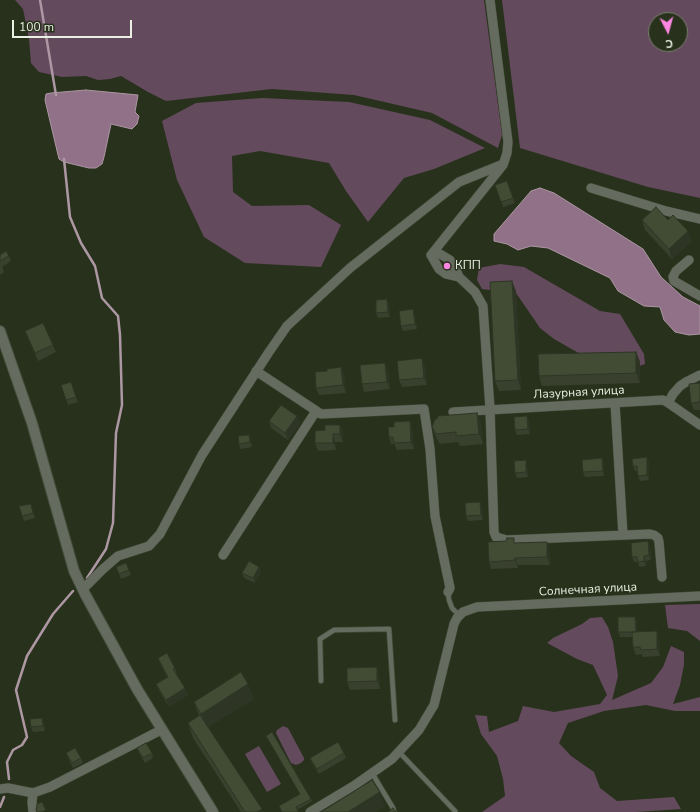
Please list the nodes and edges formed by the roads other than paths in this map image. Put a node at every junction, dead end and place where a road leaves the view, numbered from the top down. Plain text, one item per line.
1 (490, 0) edge
2 (503, 165) junction
3 (591, 188) dead end
4 (700, 219) edge
5 (433, 253) junction
6 (689, 260) dead end
7 (459, 277) junction
8 (700, 296) edge
9 (0, 331) edge
10 (256, 371) junction
11 (700, 375) edge
12 (615, 403) junction
13 (668, 403) junction
14 (490, 409) junction
15 (316, 411) junction
16 (453, 412) dead end
17 (700, 425) edge
18 (623, 534) junction
19 (223, 555) dead end
20 (662, 577) dead end
21 (83, 589) junction
22 (448, 592) joint
23 (700, 596) edge
24 (459, 615) junction
25 (321, 681) dead end
26 (395, 720) dead end
27 (161, 730) junction
28 (399, 752) junction
29 (372, 773) junction
30 (0, 790) edge
31 (33, 793) junction
32 (455, 810) dead end
33 (34, 812) edge
34 (213, 812) edge
35 (310, 812) edge
36 (394, 812) edge

1 - 2 street
2 - 5 street
2 - 10 street
3 - 4 street
5 - 7 street
5 - 7 street
6 - 8 street
7 - 14 street
9 - 21 street
10 - 15 street
10 - 21 street
11 - 13 street
12 - 13 street, Лазурная улица
12 - 14 street, Лазурная улица
12 - 18 street
13 - 17 street, Лазурная улица
14 - 16 street, Лазурная улица
14 - 18 street
15 - 19 street
15 - 22 street
18 - 20 street
21 - 27 street
22 - 24 lane
23 - 24 street, Солнечная улица
24 - 28 street
25 - 26 lane
27 - 31 street
27 - 34 street
28 - 29 street
28 - 32 lane
29 - 35 street
29 - 36 lane
30 - 31 street
31 - 33 street

